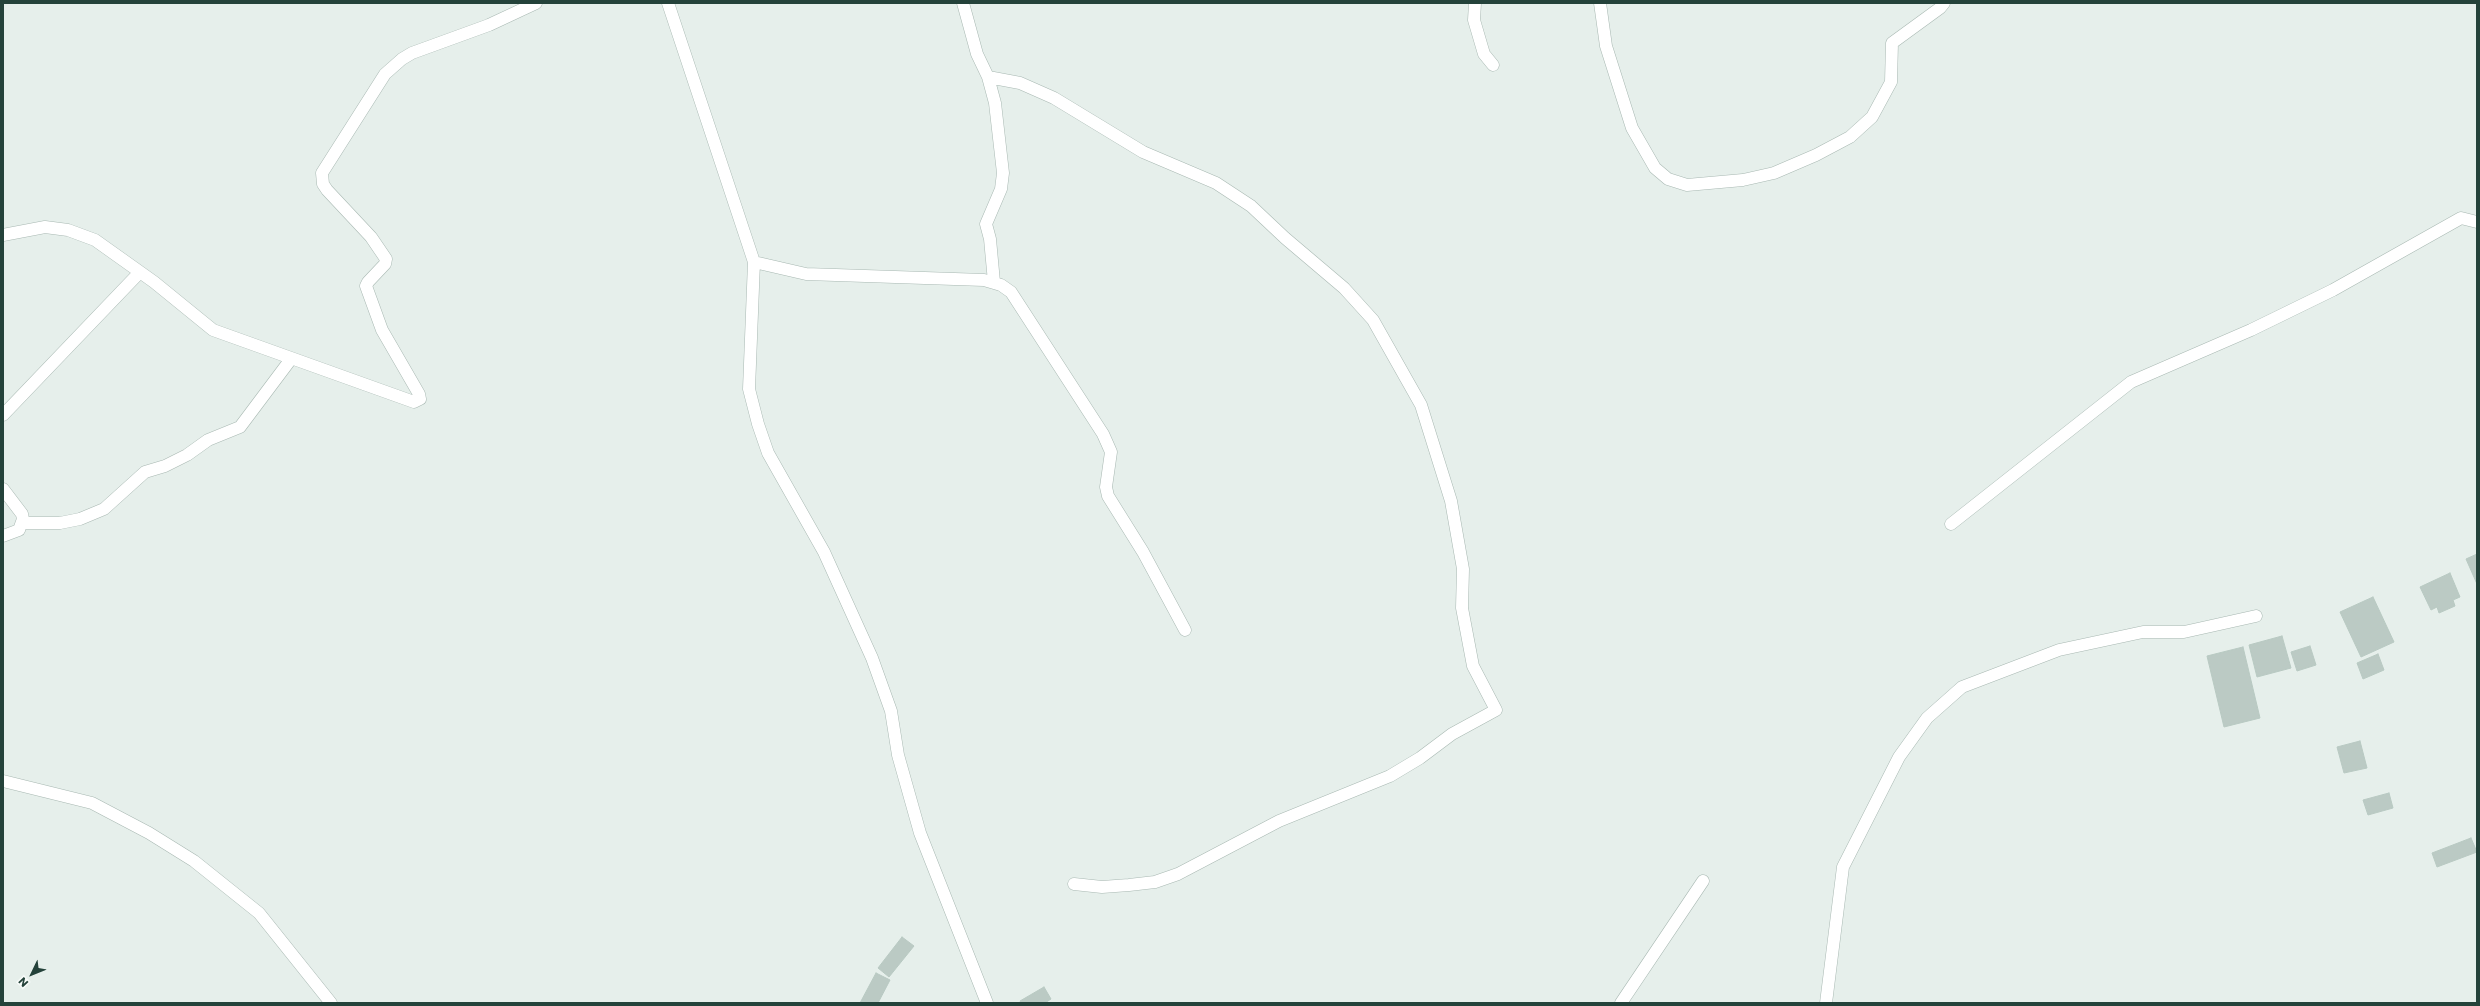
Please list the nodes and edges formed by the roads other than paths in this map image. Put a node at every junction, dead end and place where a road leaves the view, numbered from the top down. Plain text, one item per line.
1 (536, 3) edge
2 (668, 3) edge
3 (963, 3) edge
4 (1475, 3) edge
5 (1600, 3) edge
6 (1944, 3) edge
7 (1493, 65) dead end
8 (988, 77) junction
9 (2477, 222) edge
10 (3, 235) edge
11 (754, 262) junction
12 (140, 272) junction
13 (994, 282) junction
14 (291, 359) junction
15 (3, 415) edge
16 (3, 489) edge
17 (23, 523) junction
18 (1951, 524) dead end
19 (3, 536) edge
20 (2256, 616) dead end
21 (1185, 630) dead end
22 (3, 781) edge
23 (1703, 881) dead end
24 (1074, 884) dead end
25 (331, 1003) edge
26 (987, 1003) edge
27 (1620, 1003) edge
28 (1826, 1003) edge

1 - 14 street
2 - 11 street
3 - 8 street
4 - 7 street
5 - 6 street
8 - 13 street
8 - 24 street
9 - 18 street
10 - 12 street
11 - 13 street
11 - 26 street
12 - 14 street
12 - 15 street
13 - 21 street
14 - 17 street
16 - 17 street
17 - 19 street
20 - 28 street
22 - 25 street
23 - 27 street

